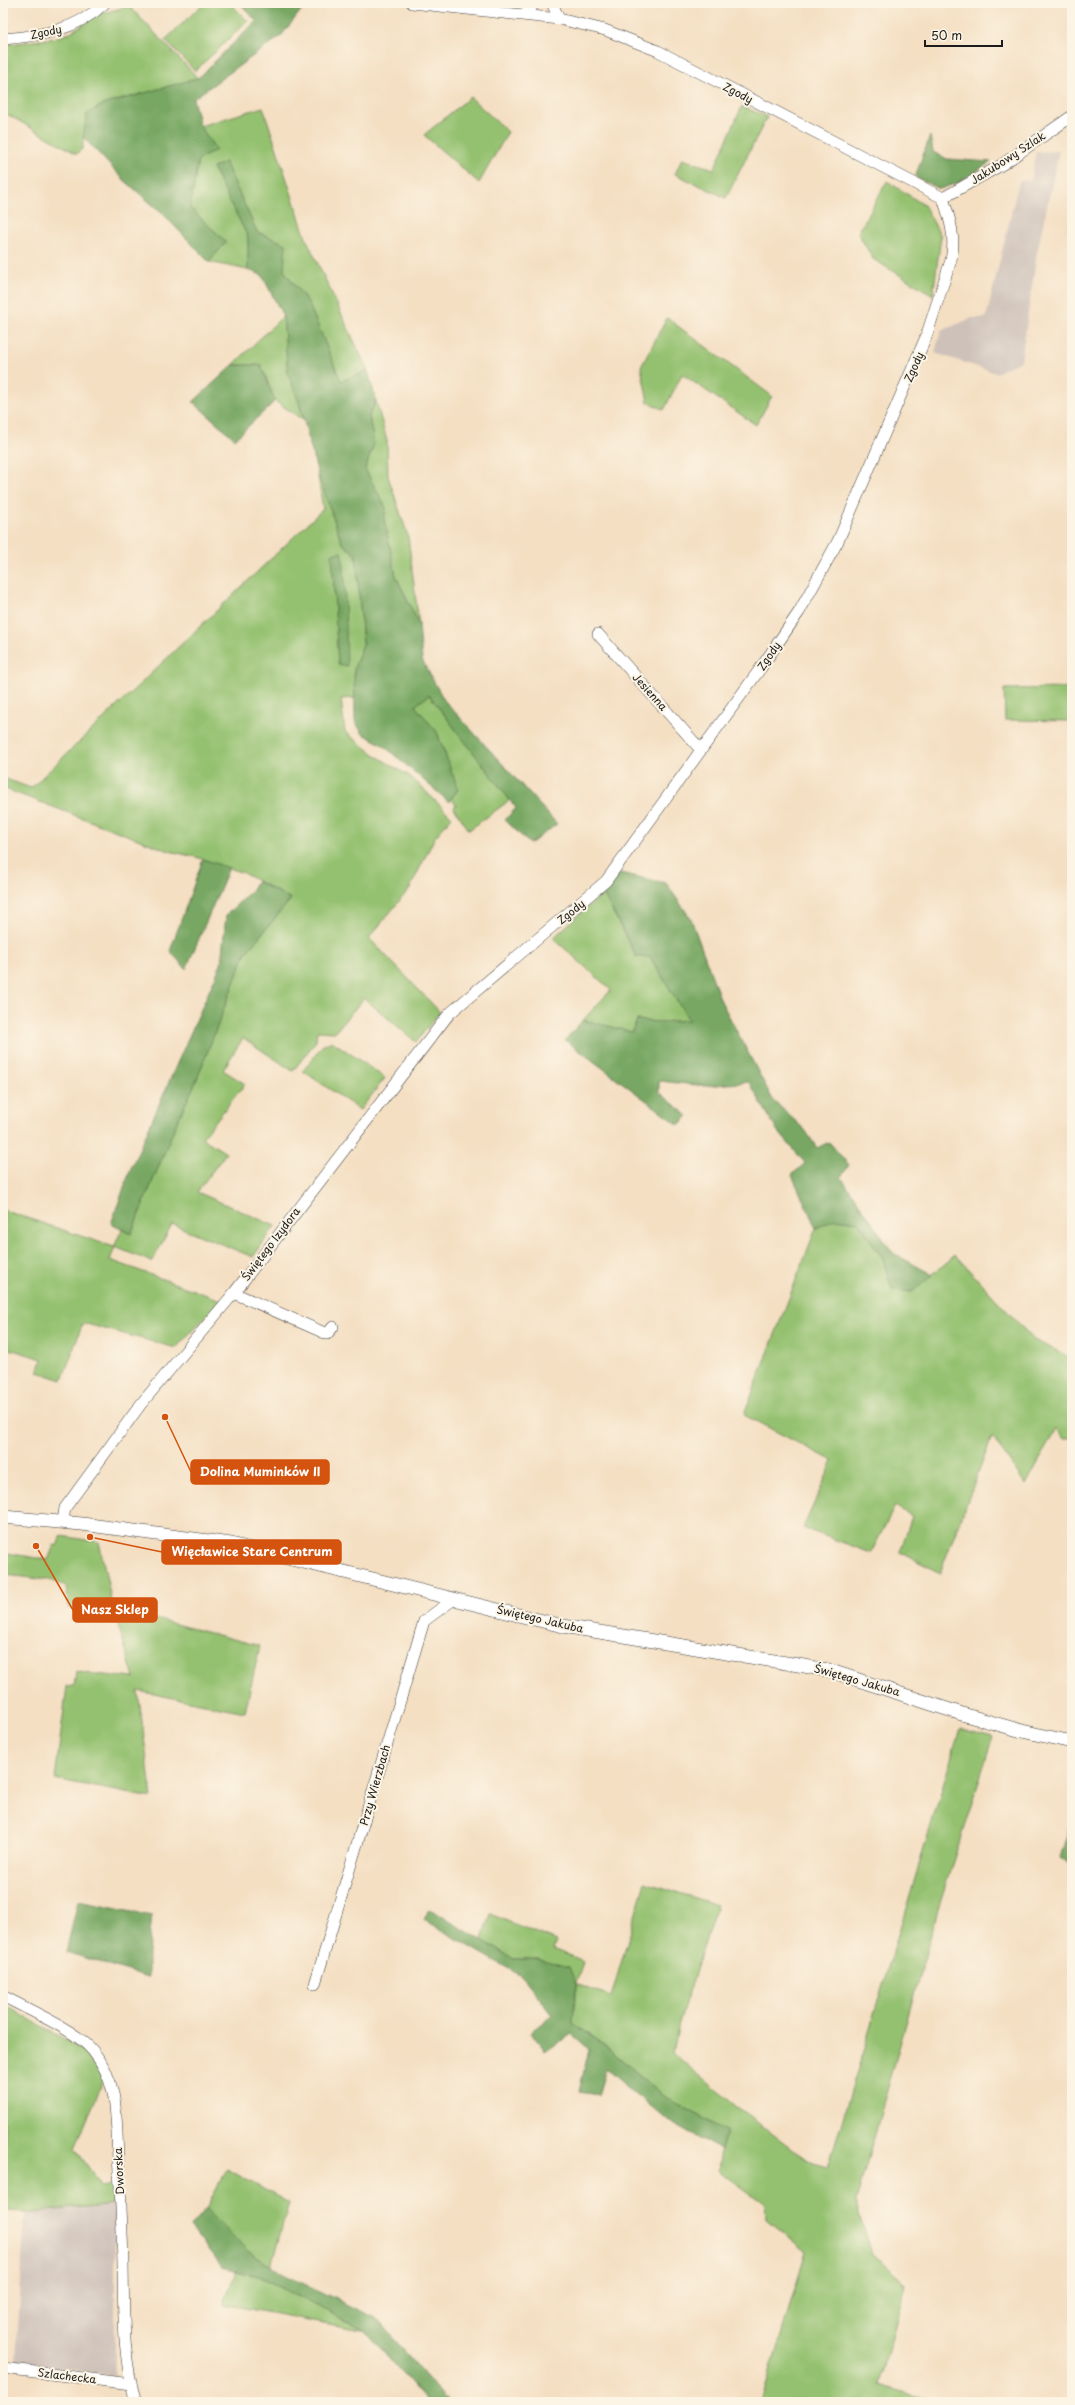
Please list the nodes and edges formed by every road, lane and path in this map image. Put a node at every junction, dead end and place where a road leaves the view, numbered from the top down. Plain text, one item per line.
1 (105, 3) edge
2 (412, 3) edge
3 (535, 3) edge
4 (552, 3) edge
5 (525, 15) junction
6 (559, 19) junction
7 (3, 39) edge
8 (1072, 116) edge
9 (943, 198) junction
10 (598, 634) dead end
11 (701, 750) junction
12 (492, 977) joint
13 (234, 1293) junction
14 (333, 1327) dead end
15 (3, 1517) edge
16 (63, 1521) junction
17 (454, 1599) junction
18 (1072, 1742) edge
19 (315, 1984) dead end
20 (3, 1996) edge
21 (3, 2368) edge
22 (131, 2384) junction
23 (136, 2402) edge

1 - 7 street, Zgody
2 - 5 street, Zgody
3 - 5 street
4 - 6 street
5 - 6 street, Zgody
6 - 9 street, Zgody
8 - 9 street, Jakubowy Szlak
9 - 11 street, Zgody
10 - 11 street, Jesienna
11 - 12 street, Zgody
12 - 13 street, Świętego Izydora
13 - 14 street
13 - 16 street, Świętego Izydora
15 - 16 street, Świętego Jakuba
16 - 17 street, Świętego Jakuba
17 - 18 street, Świętego Jakuba
17 - 19 street, Przy Wierzbach
20 - 22 street, Dworska
21 - 22 street, Szlachecka
22 - 23 street, Dworska

